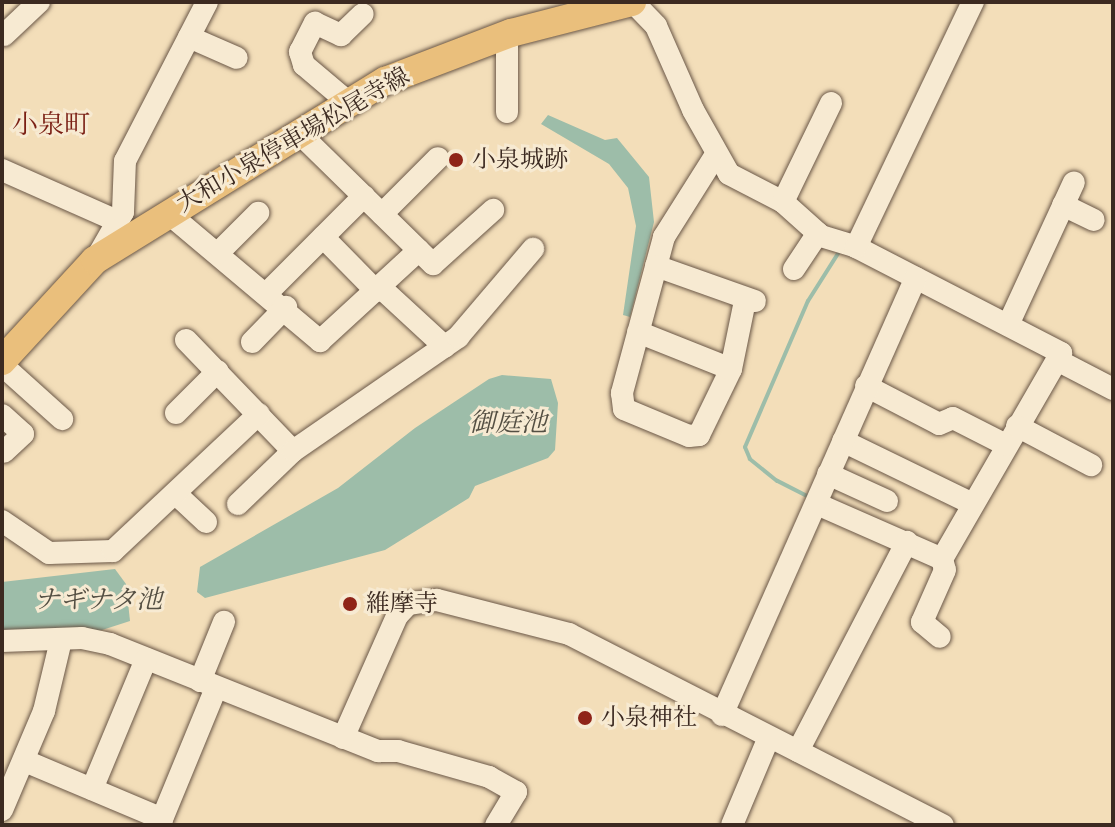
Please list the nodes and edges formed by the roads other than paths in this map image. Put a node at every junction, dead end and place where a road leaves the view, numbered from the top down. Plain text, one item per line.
1 (207, 2) edge
2 (632, 2) edge
3 (973, 2) edge
4 (28, 5) edge
5 (363, 14) dead end
6 (507, 34) junction
7 (4, 35) edge
8 (189, 37) junction
9 (237, 58) dead end
10 (349, 103) junction
11 (831, 103) dead end
12 (507, 112) dead end
13 (298, 132) junction
14 (715, 156) junction
15 (438, 158) dead end
16 (2, 170) edge
17 (1074, 182) dead end
18 (364, 196) junction
19 (783, 202) junction
20 (1063, 205) junction
21 (493, 210) dead end
22 (168, 213) junction
23 (258, 213) dead end
24 (382, 214) junction
25 (1094, 220) dead end
26 (117, 221) junction
27 (818, 233) junction
28 (323, 237) junction
29 (856, 247) junction
30 (533, 249) dead end
31 (419, 250) junction
32 (218, 253) junction
33 (95, 260) junction
34 (656, 266) junction
35 (794, 269) dead end
36 (916, 278) junction
37 (378, 289) junction
38 (267, 293) junction
39 (286, 307) junction
40 (1008, 325) junction
41 (638, 332) junction
42 (186, 340) dead end
43 (252, 342) dead end
44 (445, 347) junction
45 (1057, 360) junction
46 (2, 363) edge
47 (731, 369) junction
48 (218, 371) junction
49 (866, 386) junction
50 (1113, 389) edge
51 (176, 413) dead end
52 (259, 414) junction
53 (2, 415) edge
54 (62, 419) dead end
55 (1012, 436) junction
56 (843, 441) junction
57 (293, 451) junction
58 (4, 452) edge
59 (1091, 465) dead end
60 (828, 474) junction
61 (176, 494) junction
62 (887, 501) dead end
63 (238, 504) dead end
64 (817, 504) junction
65 (973, 504) junction
66 (2, 521) edge
67 (206, 522) dead end
68 (907, 542) junction
69 (942, 559) junction
70 (224, 622) dead end
71 (940, 637) dead end
72 (61, 640) junction
73 (2, 641) edge
74 (146, 659) junction
75 (208, 684) junction
76 (722, 715) junction
77 (769, 737) junction
78 (343, 738) junction
79 (798, 751) junction
80 (25, 761) junction
81 (92, 789) junction
82 (2, 810) edge
83 (496, 825) edge
84 (732, 825) edge
85 (943, 825) edge

1 - 8 street
2 - 6 main road, 大和小泉停車場松尾寺線
2 - 14 street
3 - 29 street
4 - 7 street
5 - 10 street
6 - 10 main road, 大和小泉停車場松尾寺線
6 - 12 street
8 - 9 street
8 - 26 street
10 - 13 main road, 大和小泉停車場松尾寺線
11 - 19 street
13 - 18 street
13 - 22 main road, 大和小泉停車場松尾寺線
14 - 19 street
14 - 34 street
15 - 24 street
16 - 26 street
17 - 20 street
18 - 24 street
18 - 28 street
19 - 27 street
20 - 25 street
20 - 40 street
21 - 31 street
22 - 32 street
22 - 33 main road, 大和小泉停車場松尾寺線
23 - 32 street
24 - 31 street
26 - 33 street
27 - 29 street
27 - 35 street
28 - 37 street
28 - 38 street
29 - 36 street
30 - 44 street
31 - 37 street
32 - 38 street
33 - 46 main road, 大和小泉停車場松尾寺線
34 - 41 street
34 - 47 street
36 - 40 street
36 - 49 street
37 - 39 street
37 - 44 street
38 - 39 street
39 - 43 street
40 - 45 street
41 - 47 street
41 - 47 street
42 - 48 street
44 - 57 street
45 - 50 street
45 - 55 street
46 - 54 street
48 - 51 street
48 - 52 street
49 - 55 street
49 - 56 street
52 - 57 street
52 - 61 street
53 - 58 street
55 - 59 street
55 - 65 street
56 - 60 street
56 - 65 street
57 - 63 street
60 - 62 street
60 - 64 street
61 - 66 street
61 - 67 street
64 - 68 street
64 - 76 street
65 - 69 street
68 - 69 street
68 - 79 street
69 - 71 street
70 - 75 street
72 - 73 street
72 - 74 street
72 - 80 street
74 - 75 street
74 - 81 street
75 - 78 street
75 - 81 street
76 - 77 street
76 - 78 street
77 - 79 street
77 - 84 street
78 - 83 street
79 - 85 street
80 - 81 street
80 - 82 street

